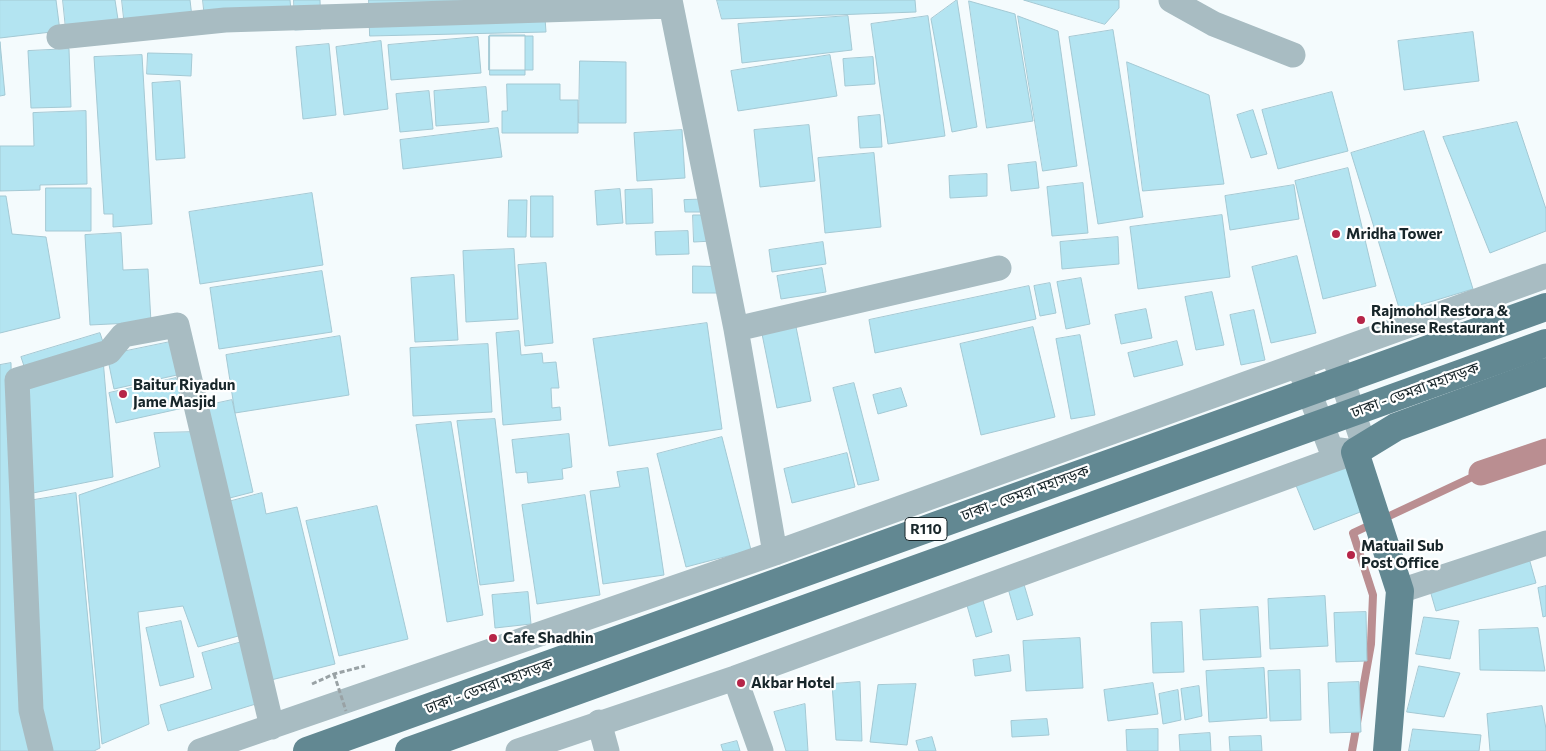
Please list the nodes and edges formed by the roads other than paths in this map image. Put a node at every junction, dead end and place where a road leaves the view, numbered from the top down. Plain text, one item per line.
1 (1170, 0) edge
2 (671, 3) edge
3 (59, 37) dead end
4 (1293, 55) dead end
5 (999, 268) dead end
6 (1546, 276) edge
7 (1546, 307) edge
8 (736, 329) junction
9 (1546, 343) edge
10 (1333, 352) junction
11 (1298, 365) junction
12 (1546, 372) edge
13 (1358, 462) junction
14 (1546, 542) edge
15 (775, 553) junction
16 (1397, 580) junction
17 (735, 678) junction
18 (599, 722) junction
19 (272, 726) junction
20 (41, 751) edge
21 (200, 751) edge
22 (307, 751) edge
23 (408, 751) edge
24 (518, 751) edge
25 (606, 751) edge
26 (762, 751) edge
27 (1387, 751) edge

1 - 4 street
2 - 3 street
2 - 8 street
5 - 8 street
6 - 10 street
7 - 22 main road, ঢাকা - ডেমরা মহাসড়ক / R110, bridge
8 - 15 street
9 - 23 main road, ঢাকা - ডেমরা মহাসড়ক / R110, bridge
10 - 11 street
10 - 13 street
11 - 13 street
11 - 15 street
12 - 13 main road
13 - 16 main road
13 - 17 street
14 - 16 street
15 - 19 street
16 - 27 main road
17 - 18 street
17 - 26 street
18 - 24 street
18 - 25 street
19 - 20 street
19 - 21 street

